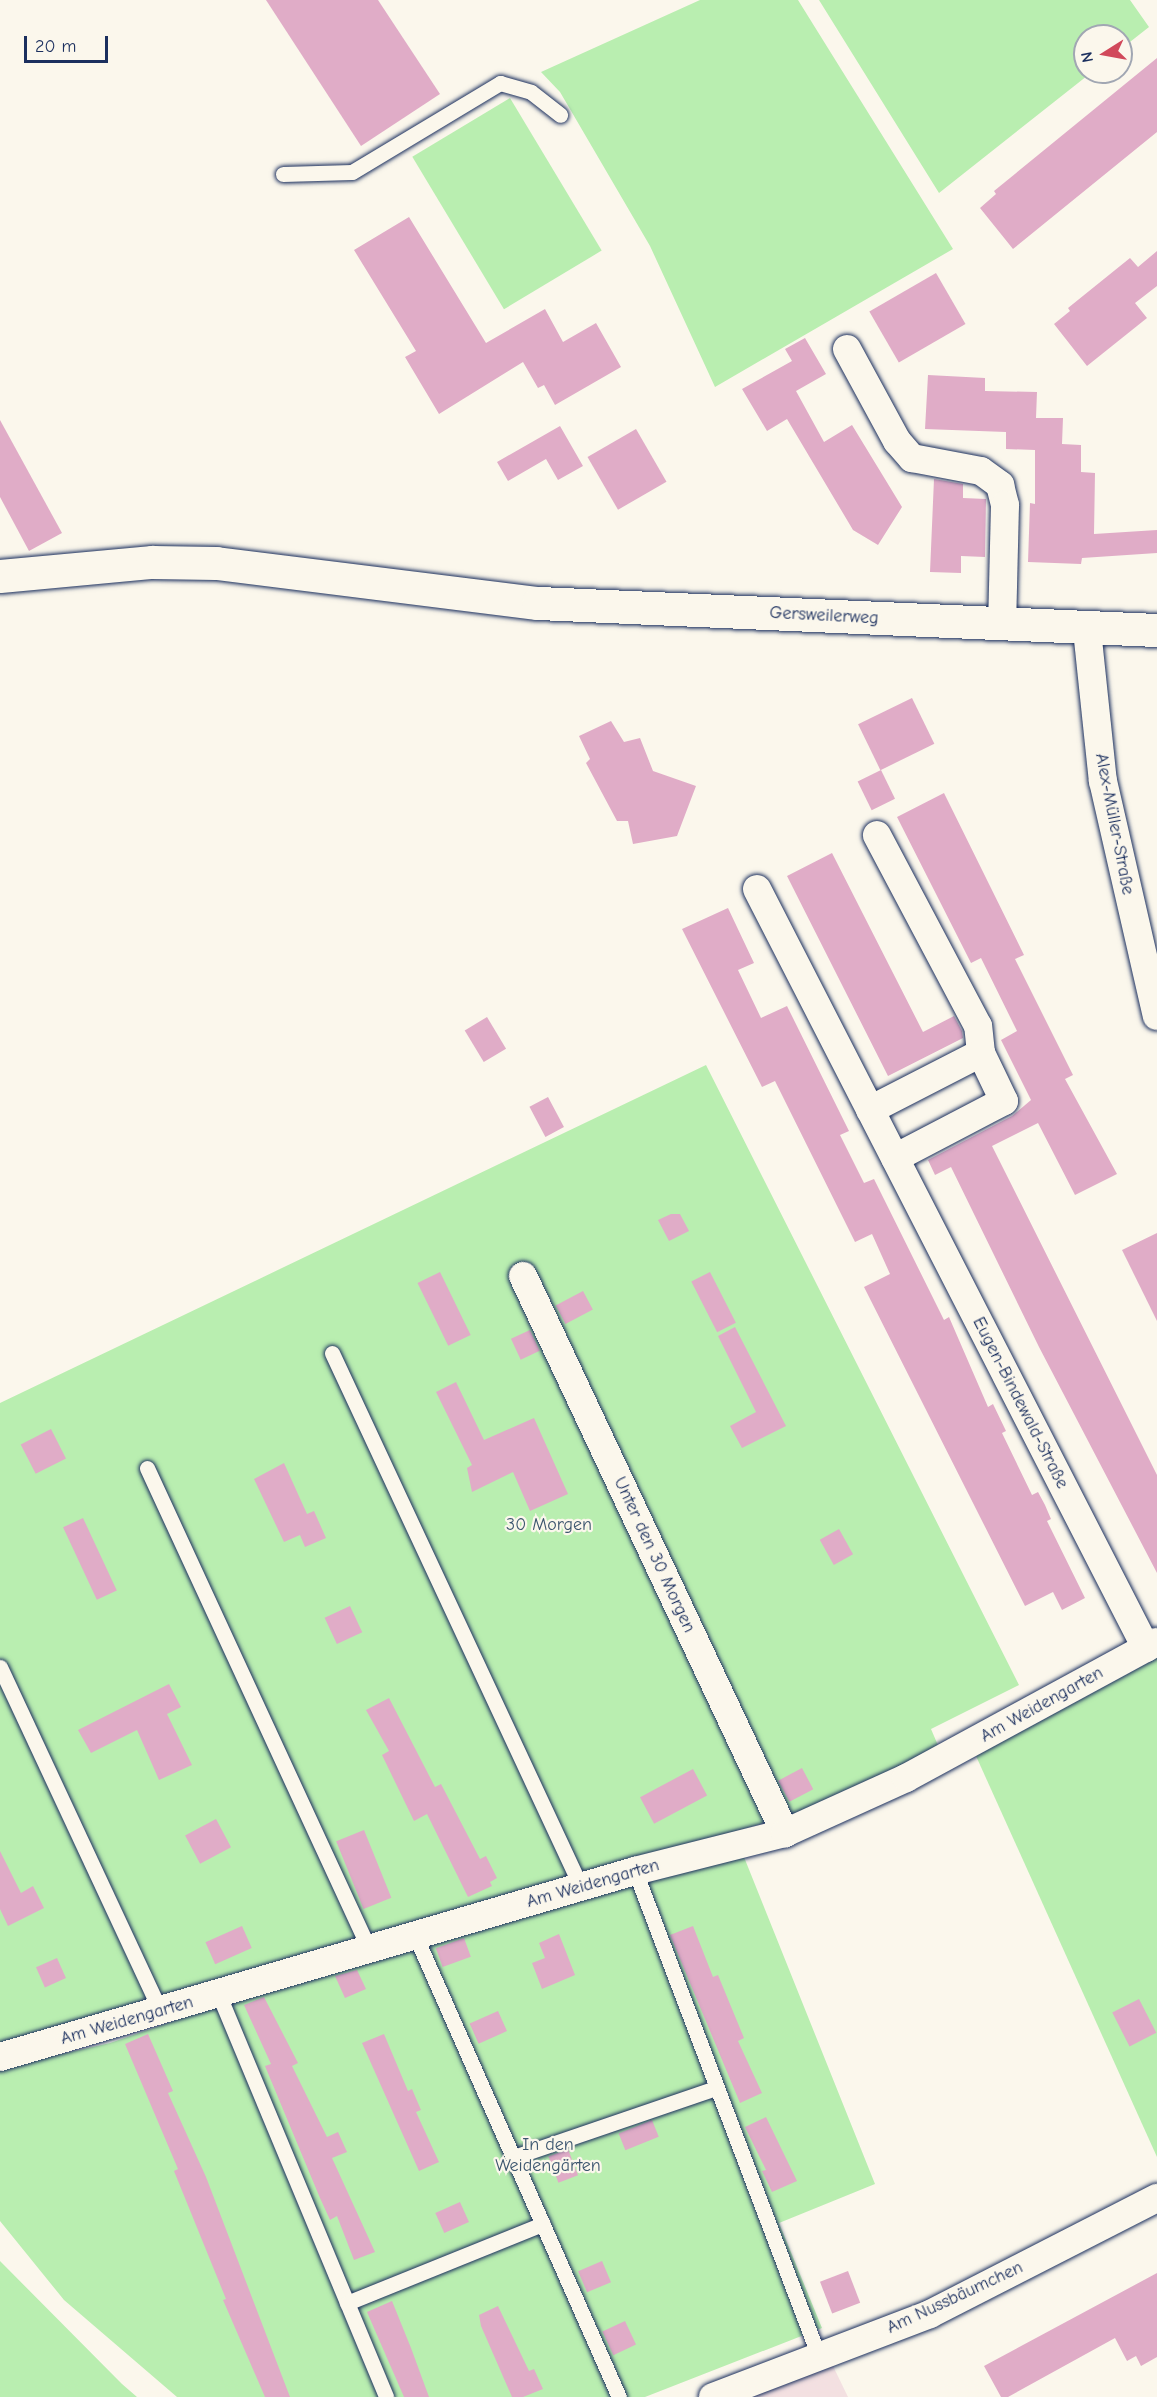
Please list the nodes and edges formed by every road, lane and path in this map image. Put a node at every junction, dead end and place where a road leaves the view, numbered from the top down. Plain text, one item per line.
1 (560, 115) dead end
2 (283, 174) dead end
3 (847, 349) dead end
4 (0, 576) edge
5 (1002, 624) junction
6 (1087, 630) junction
7 (1157, 630) edge
8 (877, 835) dead end
9 (756, 889) dead end
10 (1157, 1016) edge
11 (981, 1053) junction
12 (870, 1110) junction
13 (895, 1158) junction
14 (523, 1276) dead end
15 (332, 1353) dead end
16 (147, 1468) dead end
17 (1152, 1645) edge
18 (0, 1667) edge
19 (785, 1833) junction
20 (635, 1871) junction
21 (581, 1887) junction
22 (416, 1935) junction
23 (369, 1949) junction
24 (219, 1995) junction
25 (161, 2012) junction
26 (0, 2057) edge
27 (715, 2088) junction
28 (514, 2157) junction
29 (1157, 2198) edge
30 (543, 2224) junction
31 (347, 2303) junction
32 (819, 2357) junction
33 (386, 2397) edge
34 (619, 2397) edge
35 (713, 2397) edge

1 - 2 lane
3 - 5 street
4 - 5 street, Gersweilerweg
5 - 6 street, Gersweilerweg
6 - 7 street, Gersweilerweg
6 - 10 street, Alex-Müller-Straße
8 - 11 street
9 - 12 street, Eugen-Bindewald-Straße
11 - 12 street
11 - 13 street
12 - 13 street, Eugen-Bindewald-Straße
13 - 17 street, Eugen-Bindewald-Straße
14 - 19 street, Unter den 30 Morgen
15 - 21 lane
16 - 23 lane
17 - 19 street, Am Weidengarten
18 - 25 lane
19 - 20 street, Am Weidengarten
20 - 21 street, Am Weidengarten
20 - 27 lane
21 - 22 street, Am Weidengarten
22 - 23 street, Am Weidengarten
22 - 28 lane
23 - 24 street, Am Weidengarten
24 - 25 street, Am Weidengarten
24 - 31 lane
25 - 26 street, Am Weidengarten
27 - 28 lane
27 - 32 lane
28 - 30 lane
29 - 32 street, Am Nussbäumchen
30 - 31 lane
30 - 34 lane
31 - 33 lane
32 - 35 street, Am Nussbäumchen

